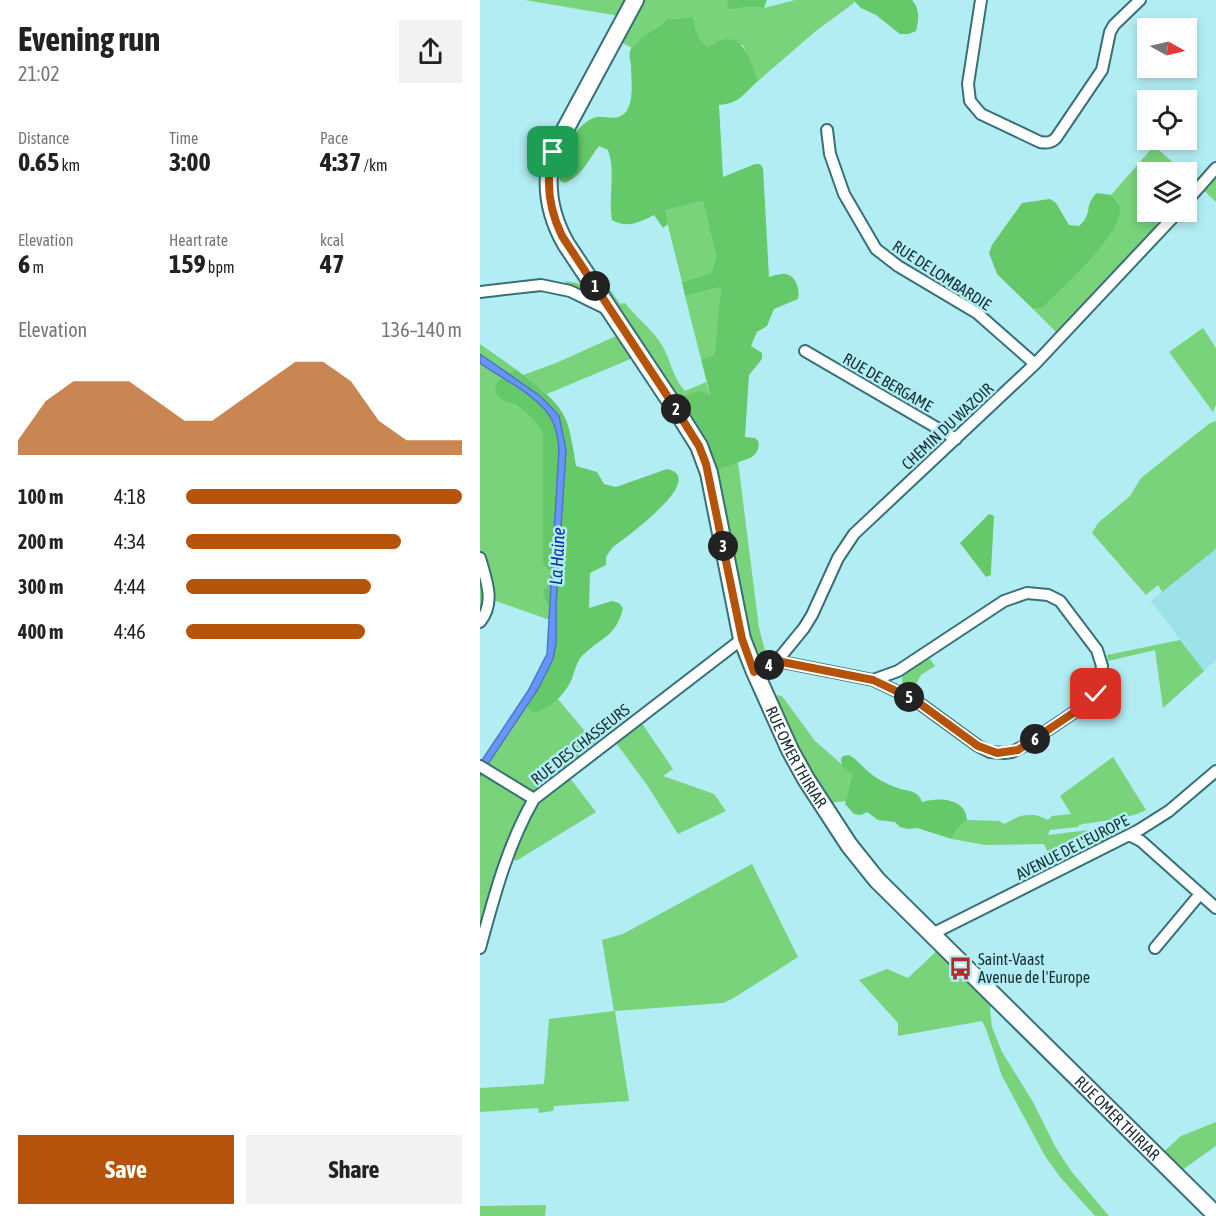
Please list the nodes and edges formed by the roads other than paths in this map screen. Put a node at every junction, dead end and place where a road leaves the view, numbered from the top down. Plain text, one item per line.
1 (635, 0) edge
2 (981, 0) edge
3 (1140, 0) edge
4 (827, 130) dead end
5 (1216, 168) edge
6 (1197, 190) edge
7 (1169, 222) edge
8 (480, 292) edge
9 (612, 312) junction
10 (805, 351) dead end
11 (1035, 364) junction
12 (956, 439) junction
13 (480, 558) edge
14 (480, 622) edge
15 (742, 639) junction
16 (777, 661) junction
17 (754, 672) junction
18 (873, 680) junction
19 (484, 769) edge
20 (1216, 771) edge
21 (534, 799) junction
22 (1129, 835) junction
23 (1200, 894) junction
24 (1216, 908) edge
25 (933, 934) junction
26 (480, 948) edge
27 (1155, 948) dead end
28 (1216, 1215) edge

1 - 9 street, RUE OMER THIRIAR
2 - 3 street
4 - 11 street, RUE DE LOMBARDIE
5 - 6 street
7 - 11 street, CHEMIN DU WAZOIR
8 - 9 street
9 - 15 street, RUE OMER THIRIAR
10 - 12 street, RUE DE BERGAME
11 - 12 street, CHEMIN DU WAZOIR
12 - 16 street, CHEMIN DU WAZOIR
13 - 14 street
15 - 17 street, RUE OMER THIRIAR
15 - 21 street, RUE DES CHASSEURS
16 - 17 street, CHEMIN DU WAZOIR
16 - 18 street
17 - 25 street, RUE OMER THIRIAR
18 - 18 street
19 - 21 street
20 - 22 street, AVENUE DE L'EUROPE
21 - 26 street, RUE DES CHASSEURS
22 - 23 street
22 - 25 street, AVENUE DE L'EUROPE
23 - 24 street
23 - 27 street
25 - 28 street, RUE OMER THIRIAR

